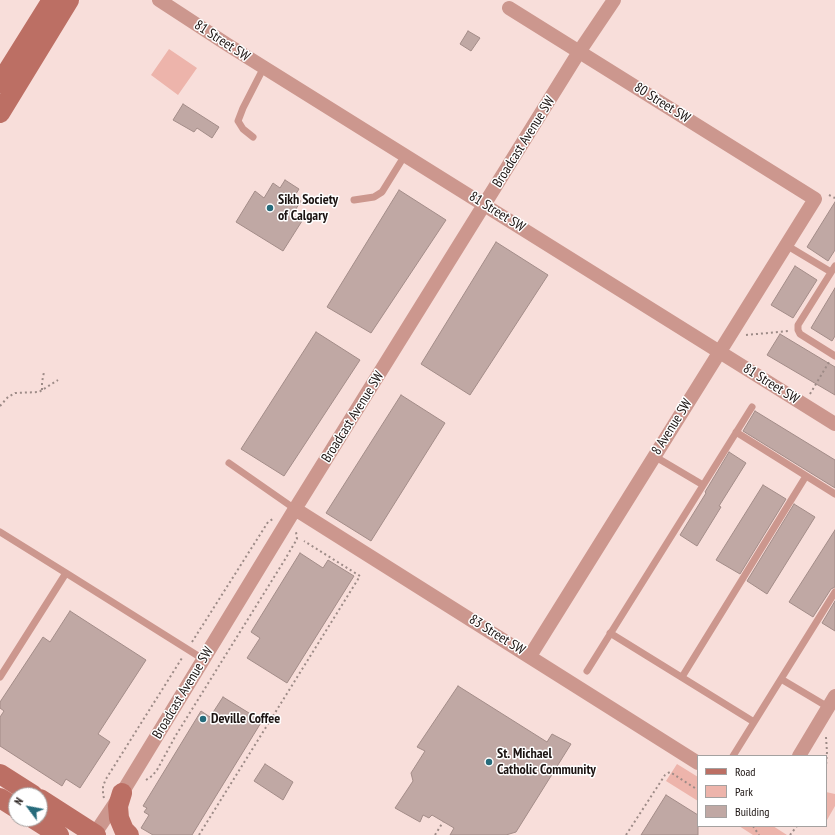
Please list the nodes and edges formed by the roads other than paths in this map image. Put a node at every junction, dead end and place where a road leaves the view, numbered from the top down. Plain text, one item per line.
1 (52, 0) edge
2 (69, 0) edge
3 (159, 0) edge
4 (614, 0) edge
5 (508, 8) dead end
6 (579, 52) junction
7 (264, 67) junction
8 (0, 83) edge
9 (0, 113) edge
10 (252, 137) dead end
11 (405, 155) junction
12 (815, 199) joint
13 (354, 200) dead end
14 (485, 205) junction
15 (786, 245) junction
16 (835, 266) edge
17 (831, 272) junction
18 (719, 352) junction
19 (834, 356) edge
20 (752, 407) dead end
21 (835, 424) edge
22 (736, 432) junction
23 (654, 456) junction
24 (230, 462) dead end
25 (806, 476) junction
26 (703, 485) junction
27 (835, 494) edge
28 (295, 509) junction
29 (0, 532) edge
30 (66, 573) junction
31 (835, 592) edge
32 (610, 633) junction
33 (530, 656) junction
34 (203, 659) junction
35 (587, 671) dead end
36 (0, 677) edge
37 (682, 677) junction
38 (781, 679) junction
39 (832, 702) edge
40 (754, 722) junction
41 (734, 755) edge
42 (800, 755) edge
43 (697, 761) edge
44 (0, 774) edge
45 (20, 787) edge
46 (122, 793) junction
47 (48, 804) edge
48 (46, 827) edge
49 (59, 835) edge
50 (95, 835) edge
51 (129, 835) edge

1 - 8 main road
2 - 9 main road
3 - 7 street, 81 Street SW
4 - 6 street, Broadcast Avenue SW
5 - 6 street, 80 Street SW
6 - 12 street, 80 Street SW
6 - 14 street, Broadcast Avenue SW
7 - 10 lane
7 - 11 street, 81 Street SW
11 - 13 lane
11 - 14 street, 81 Street SW
12 - 15 street, 8 Avenue SW
14 - 18 street, 81 Street SW
14 - 28 street, Broadcast Avenue SW
15 - 17 lane
15 - 18 street, 8 Avenue SW
16 - 17 lane
17 - 19 lane
18 - 21 street, 81 Street SW
18 - 23 street, 8 Avenue SW
20 - 22 lane
22 - 25 lane
22 - 26 lane
23 - 26 lane
23 - 33 street, 8 Avenue SW
24 - 28 lane
25 - 27 lane
25 - 37 lane
26 - 32 lane
28 - 33 street, 83 Street SW
28 - 34 street, Broadcast Avenue SW
29 - 30 lane
30 - 34 lane
30 - 36 lane
31 - 38 lane
32 - 35 lane
32 - 37 lane
33 - 43 street, 83 Street SW
34 - 46 street, Broadcast Avenue SW
37 - 40 lane
38 - 39 lane
38 - 40 lane
39 - 42 street
40 - 41 lane
44 - 45 main road
46 - 50 street, Broadcast Avenue SW
46 - 51 main road
47 - 50 main road
48 - 49 main road

